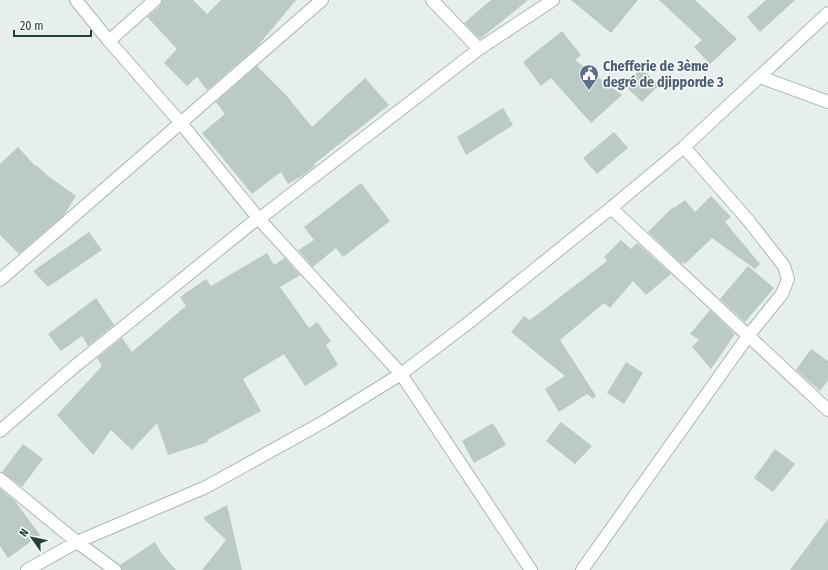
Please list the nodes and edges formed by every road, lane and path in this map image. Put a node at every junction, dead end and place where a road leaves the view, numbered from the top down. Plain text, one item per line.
1 (76, 0) edge
2 (155, 0) edge
3 (322, 0) edge
4 (432, 0) edge
5 (553, 0) edge
6 (828, 13) edge
7 (109, 42) junction
8 (479, 49) junction
9 (760, 77) junction
10 (828, 102) edge
11 (180, 122) junction
12 (684, 147) junction
13 (611, 208) junction
14 (258, 219) junction
15 (0, 280) edge
16 (748, 336) junction
17 (402, 374) junction
18 (828, 410) edge
19 (0, 431) edge
20 (0, 479) edge
21 (78, 542) junction
22 (27, 570) edge
23 (115, 570) edge
24 (531, 570) edge
25 (582, 570) edge

1 - 7 street
2 - 7 street
3 - 11 street
4 - 8 street
5 - 8 street
6 - 9 street
7 - 11 street
8 - 14 street
9 - 10 street
9 - 12 street
11 - 14 street
11 - 15 street
12 - 13 street
12 - 16 street
13 - 16 street
13 - 17 street
14 - 17 street
14 - 19 street
16 - 18 street
16 - 25 street
17 - 21 street
17 - 24 street
20 - 21 street
21 - 22 street
21 - 23 street

